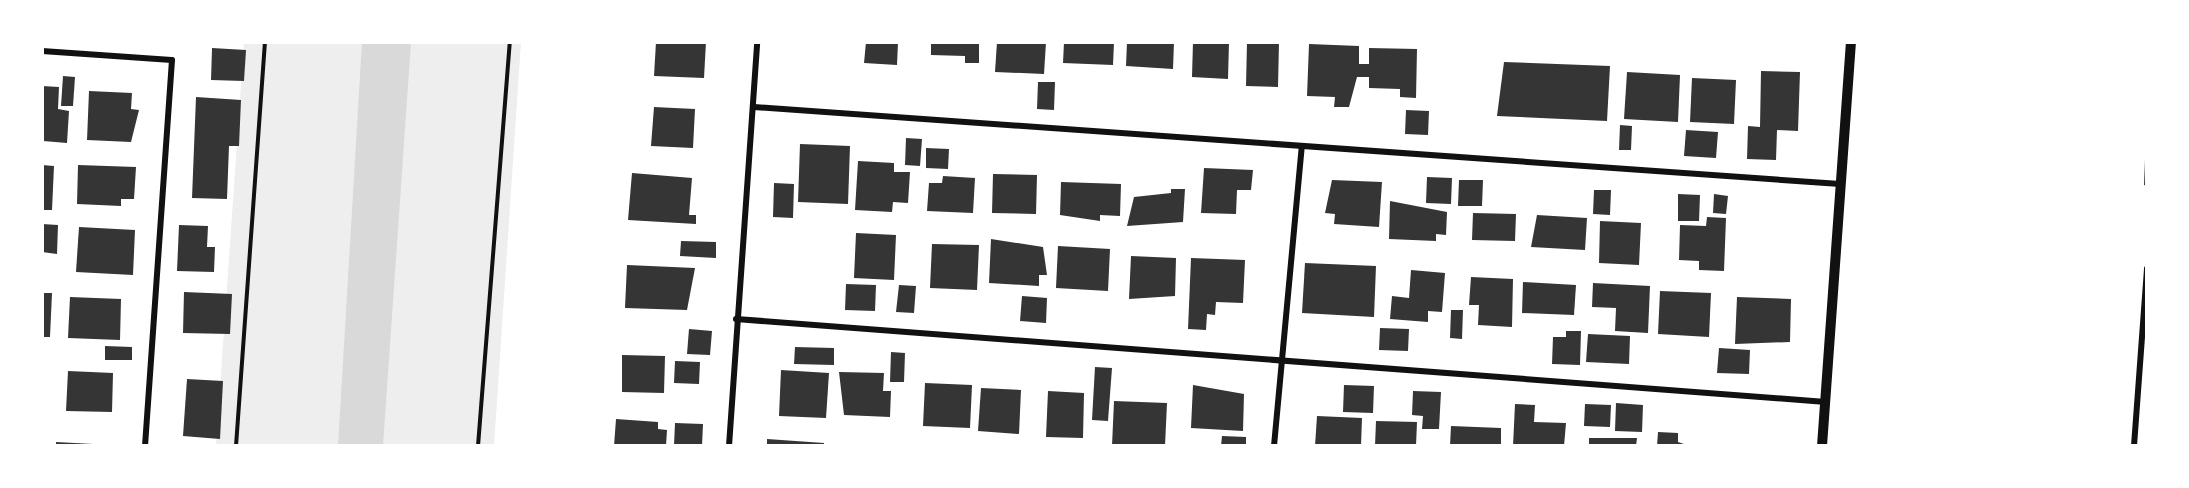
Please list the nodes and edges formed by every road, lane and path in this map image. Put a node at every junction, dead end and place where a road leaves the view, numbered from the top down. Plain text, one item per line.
1 (265, 42) edge
2 (510, 42) edge
3 (757, 42) edge
4 (1851, 42) edge
5 (42, 51) edge
6 (754, 107) junction
7 (1302, 146) junction
8 (1840, 184) junction
9 (2147, 268) edge
10 (736, 319) junction
11 (1280, 364) junction
12 (1826, 402) junction
13 (145, 446) edge
14 (236, 446) edge
15 (478, 446) edge
16 (729, 446) edge
17 (1274, 446) edge
18 (1822, 446) edge
19 (2134, 446) edge

1 - 14 path
2 - 15 path
3 - 6 street
4 - 8 street
5 - 13 street
6 - 7 street
6 - 10 street
7 - 8 street
7 - 11 street
8 - 12 street
9 - 19 street
10 - 11 street
10 - 16 street
11 - 12 street
11 - 17 street
12 - 18 street

